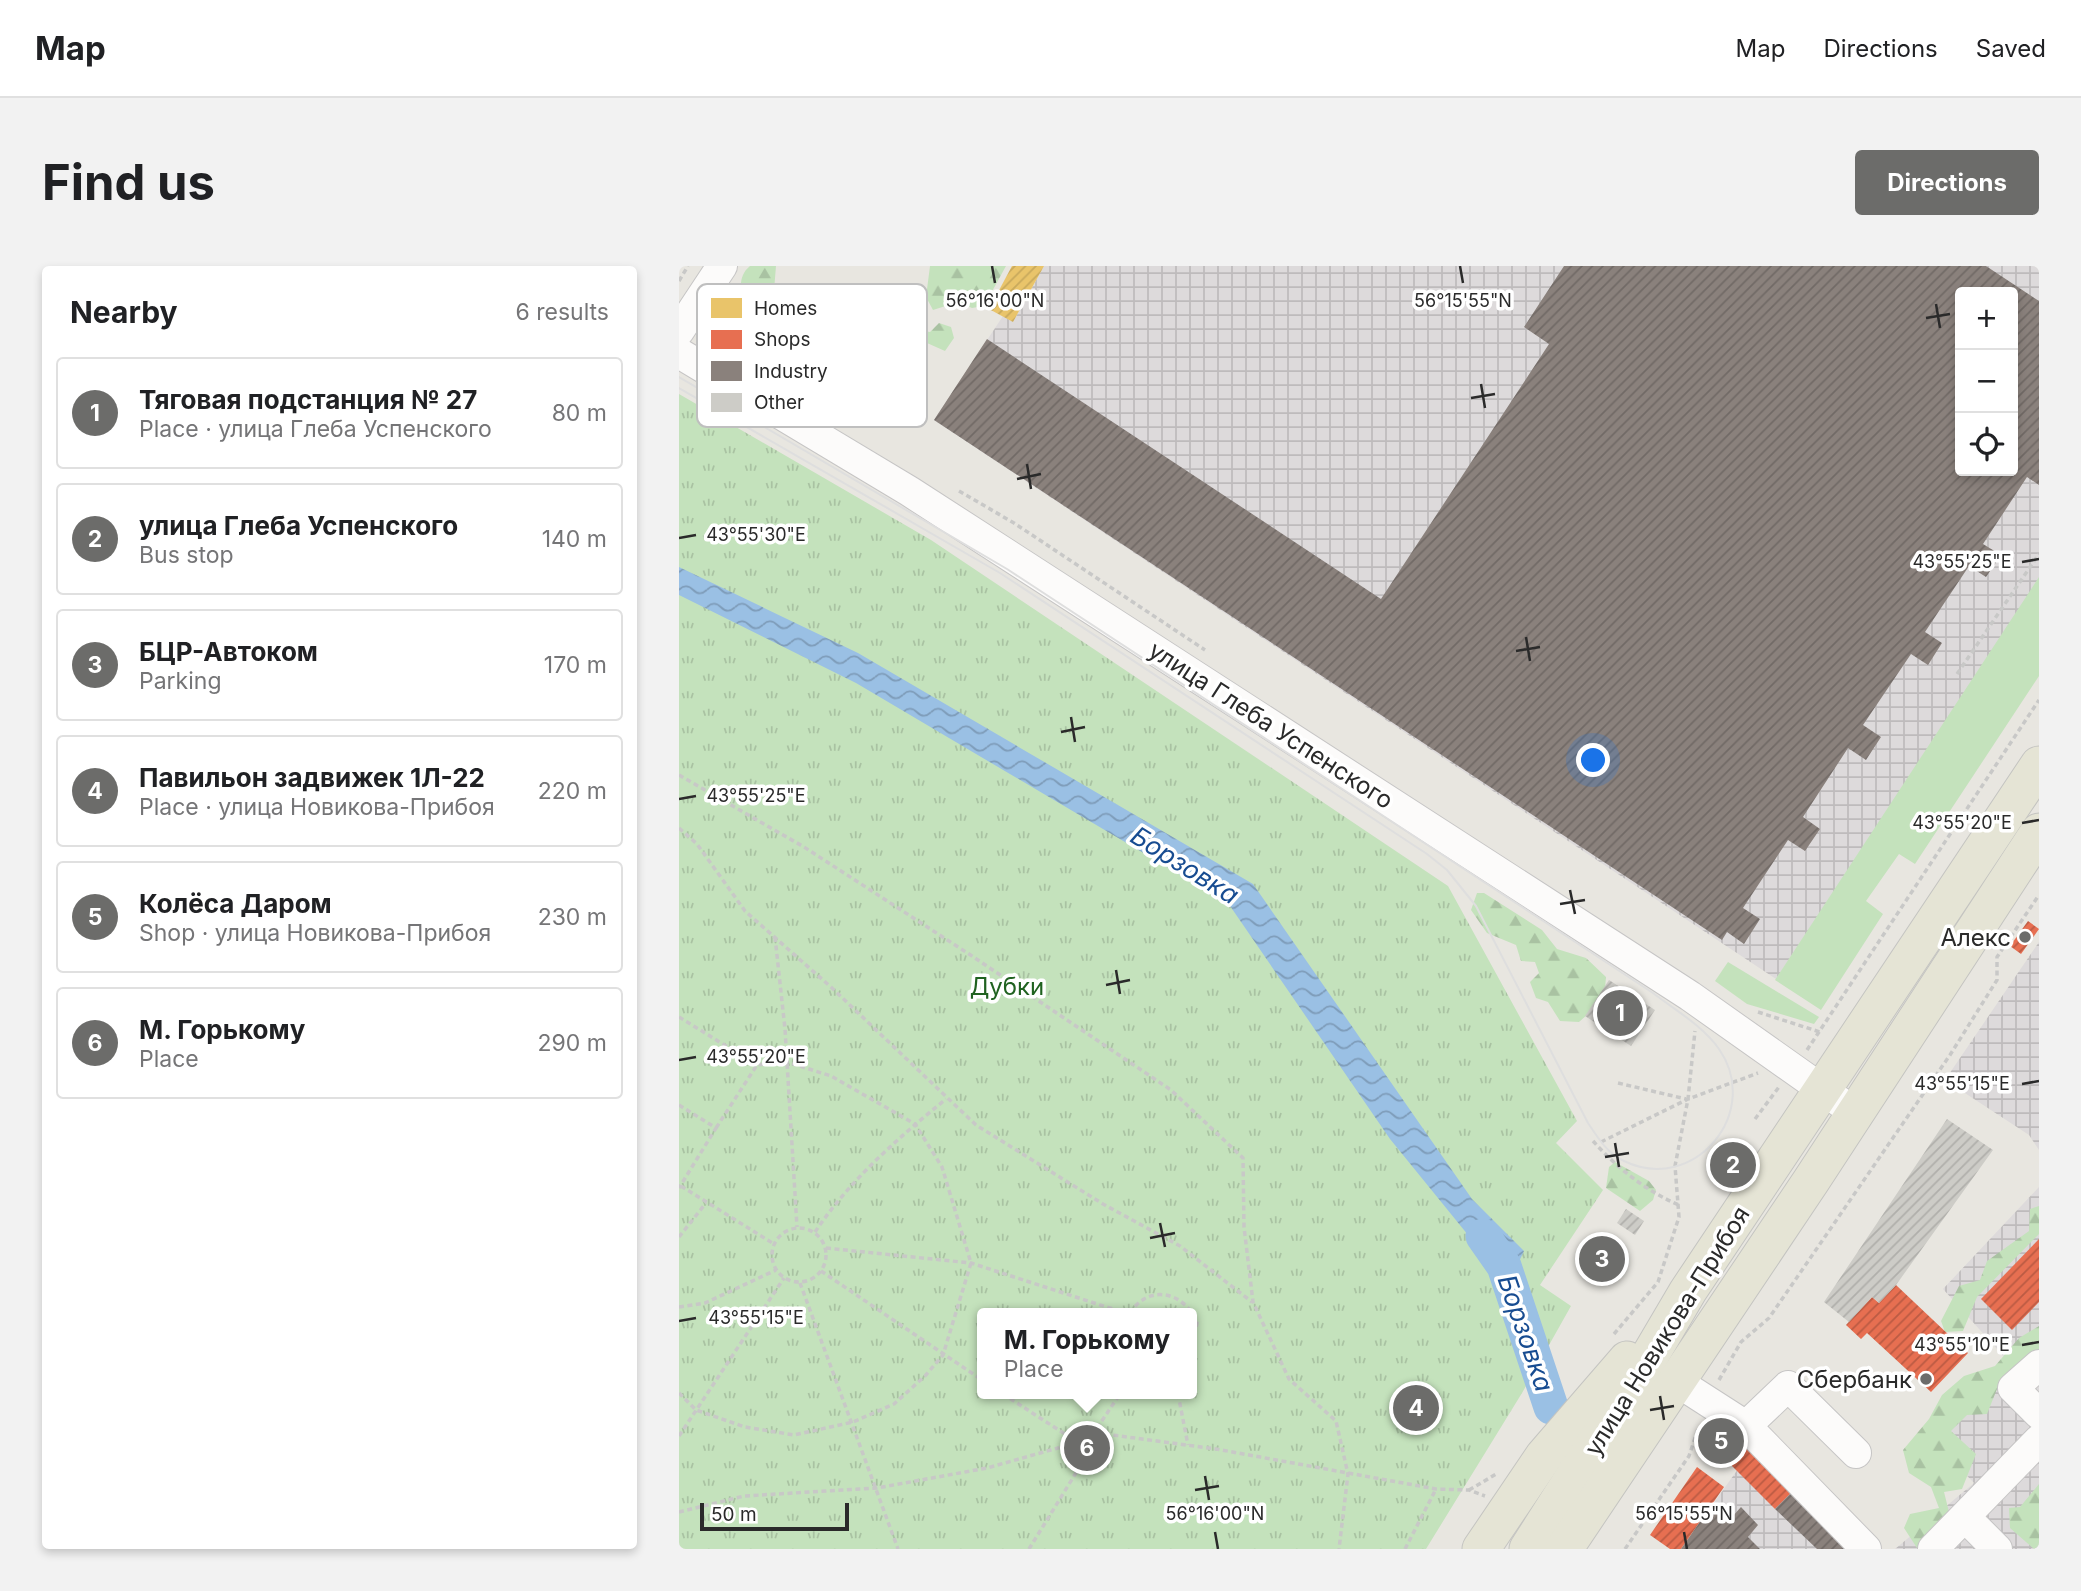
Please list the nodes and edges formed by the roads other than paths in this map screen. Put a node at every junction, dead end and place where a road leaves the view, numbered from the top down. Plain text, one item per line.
1 (722, 266) edge
2 (710, 284) edge
3 (697, 304) edge
4 (679, 331) edge
5 (679, 353) edge
6 (697, 364) edge
7 (803, 427) edge
8 (2039, 765) edge
9 (2039, 832) edge
10 (1823, 1090) junction
11 (1854, 1112) junction
12 (1688, 1291) junction
13 (2039, 1366) edge
14 (1669, 1392) junction
15 (2039, 1414) edge
16 (1746, 1426) junction
17 (2039, 1440) edge
18 (1856, 1453) dead end
19 (1966, 1518) junction
20 (1481, 1549) edge
21 (1528, 1549) edge
22 (1564, 1549) edge
23 (1591, 1549) edge
24 (1866, 1549) edge
25 (1933, 1549) edge
26 (1997, 1549) edge

1 - 2 street
3 - 4 street
5 - 6 street, улица Глеба Успенского
7 - 10 street, улица Глеба Успенского
8 - 10 main road, улица Новикова-Прибоя
9 - 11 main road, улица Новикова-Прибоя
10 - 11 street, улица Глеба Успенского
10 - 12 main road, улица Новикова-Прибоя
11 - 14 main road, улица Новикова-Прибоя
12 - 20 main road
12 - 21 main road, улица Новикова-Прибоя
13 - 15 street
14 - 16 street
14 - 22 main road, улица Новикова-Прибоя
14 - 23 main road
16 - 18 street
16 - 24 street
17 - 19 street
19 - 25 street
19 - 26 street

